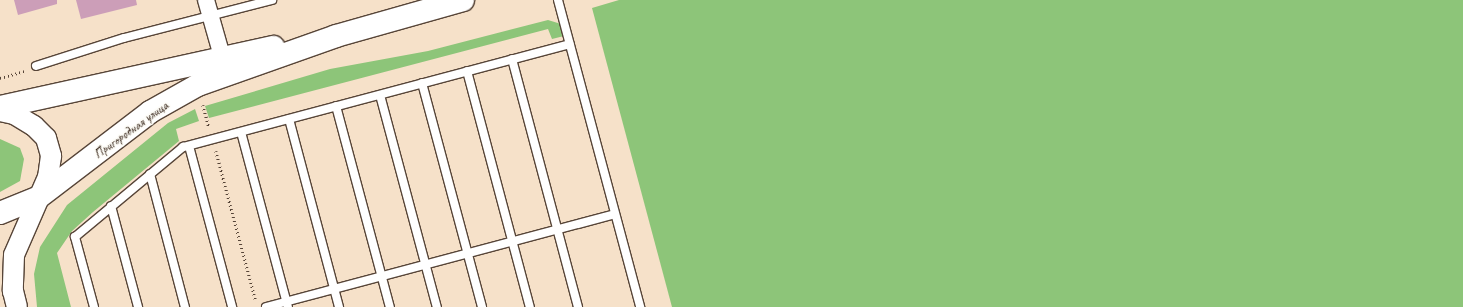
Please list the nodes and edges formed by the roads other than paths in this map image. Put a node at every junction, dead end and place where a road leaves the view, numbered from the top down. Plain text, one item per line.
1 (206, 0) edge
2 (272, 0) edge
3 (463, 0) edge
4 (558, 0) edge
5 (211, 17) junction
6 (336, 36) junction
7 (570, 44) junction
8 (222, 56) junction
9 (512, 59) junction
10 (36, 66) road end
11 (467, 71) junction
12 (422, 84) junction
13 (380, 95) junction
14 (336, 106) junction
15 (0, 107) edge
16 (0, 110) edge
17 (289, 119) junction
18 (241, 132) junction
19 (189, 146) junction
20 (150, 174) junction
21 (39, 197) junction
22 (111, 206) junction
23 (0, 213) edge
24 (615, 214) junction
25 (557, 229) junction
26 (513, 241) junction
27 (468, 253) junction
28 (425, 264) junction
29 (382, 276) junction
30 (334, 289) junction
31 (287, 304) edge
32 (18, 307) edge
33 (94, 307) edge
34 (138, 307) edge
35 (186, 307) edge
36 (232, 307) edge
37 (266, 307) edge
38 (339, 307) edge
39 (390, 307) edge
40 (437, 307) edge
41 (482, 307) edge
42 (530, 307) edge
43 (578, 307) edge
44 (640, 307) edge

1 - 5 street
2 - 5 lane
3 - 6 main road, Пригородная улица
4 - 7 lane
5 - 8 street
5 - 10 lane
6 - 8 main road, Пригородная улица
6 - 21 main road, Пригородная улица
7 - 9 lane
7 - 24 lane
8 - 15 main road, Пригородная улица
9 - 11 lane
9 - 25 lane
11 - 12 lane
11 - 26 lane
12 - 13 lane
12 - 27 lane
13 - 14 lane
13 - 28 lane
14 - 17 lane
14 - 29 lane
16 - 21 street
17 - 18 lane
17 - 30 lane
18 - 19 lane
18 - 31 lane
19 - 20 lane
19 - 36 lane
20 - 22 lane
20 - 35 lane
21 - 23 main road, Пригородная улица
21 - 32 street
22 - 33 lane
22 - 34 lane
24 - 25 lane
24 - 44 lane
25 - 26 lane
25 - 43 lane
26 - 27 lane
26 - 42 lane
27 - 28 lane
27 - 41 lane
28 - 29 lane
28 - 40 lane
29 - 30 lane
29 - 39 lane
30 - 31 lane
30 - 38 lane
31 - 37 lane

